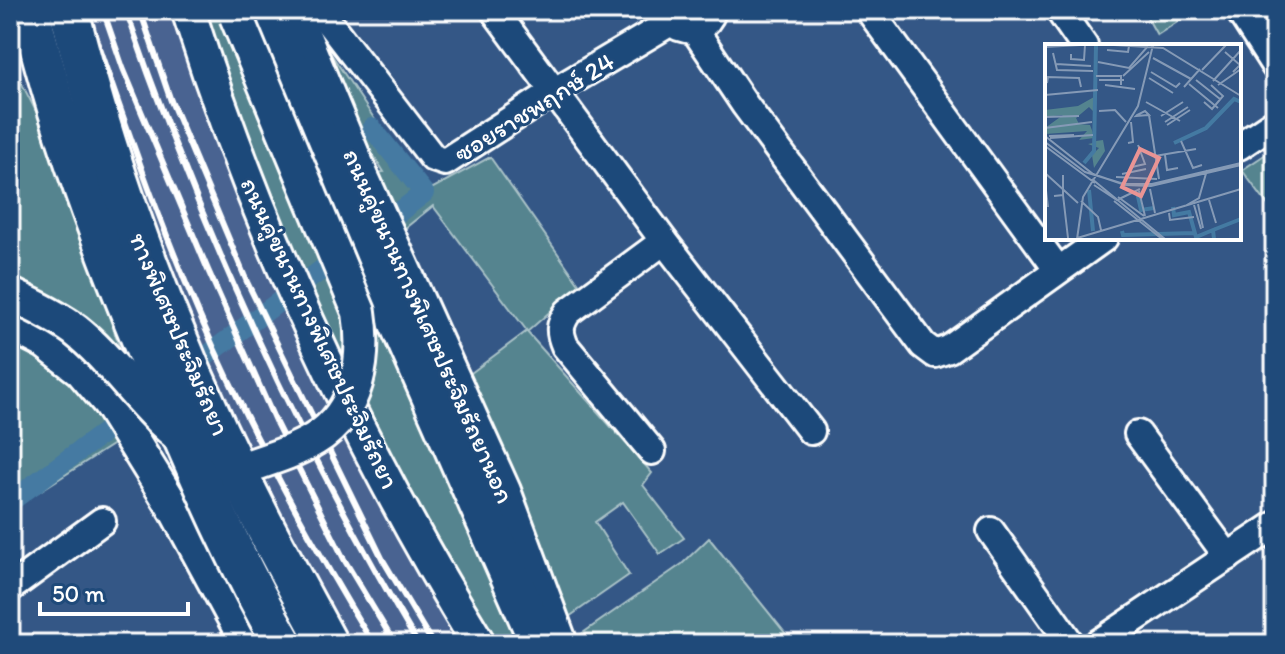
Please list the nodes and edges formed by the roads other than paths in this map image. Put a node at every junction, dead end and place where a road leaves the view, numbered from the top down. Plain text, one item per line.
1 (18, 10) edge
2 (30, 10) edge
3 (69, 10) edge
4 (188, 10) edge
5 (293, 10) edge
6 (319, 10) edge
7 (494, 10) edge
8 (713, 10) edge
9 (869, 10) edge
10 (1059, 10) edge
11 (1239, 10) edge
12 (245, 12) edge
13 (677, 20) edge
14 (1083, 44) edge
15 (1275, 66) edge
16 (555, 91) junction
17 (1275, 122) edge
18 (1241, 145) edge
19 (346, 171) junction
20 (1101, 240) edge
21 (664, 241) junction
22 (1058, 270) junction
23 (102, 288) dead end
24 (10, 294) edge
25 (10, 324) edge
26 (811, 431) dead end
27 (1138, 434) dead end
28 (652, 451) dead end
29 (102, 521) dead end
30 (991, 531) dead end
31 (1273, 532) edge
32 (1228, 557) junction
33 (10, 588) edge
34 (248, 644) edge
35 (283, 644) edge
36 (328, 644) edge
37 (479, 644) edge
38 (540, 644) edge
39 (561, 644) edge
40 (1071, 644) edge
41 (1097, 644) edge

1 - 23 street
2 - 35 highway, ทางพิเศษประจิมรัถยา, bridge
3 - 36 highway, ทางพิเศษประจิมรัถยา, bridge
4 - 37 main road, ถนนคู่ขนานทางพิเศษประจิมรัถยา
5 - 19 main road, ถนนคู่ขนานทางพิเศษประจิมรัถยานอก
6 - 16 street, ซอยราชพฤกษ์ 24
7 - 16 street
8 - 13 street, ซอยราชพฤกษ์ 24
9 - 22 street
10 - 14 street
11 - 15 street
12 - 19 highway
12 - 24 main road, bridge
13 - 16 street, ซอยราชพฤกษ์ 24
13 - 22 street
16 - 21 street
17 - 18 street
19 - 38 highway
19 - 39 main road, ถนนคู่ขนานทางพิเศษประจิมรัถยานอก
20 - 22 street
21 - 26 street
21 - 28 street
25 - 34 main road
27 - 32 street
29 - 33 street
30 - 40 street
31 - 32 street
32 - 41 street

